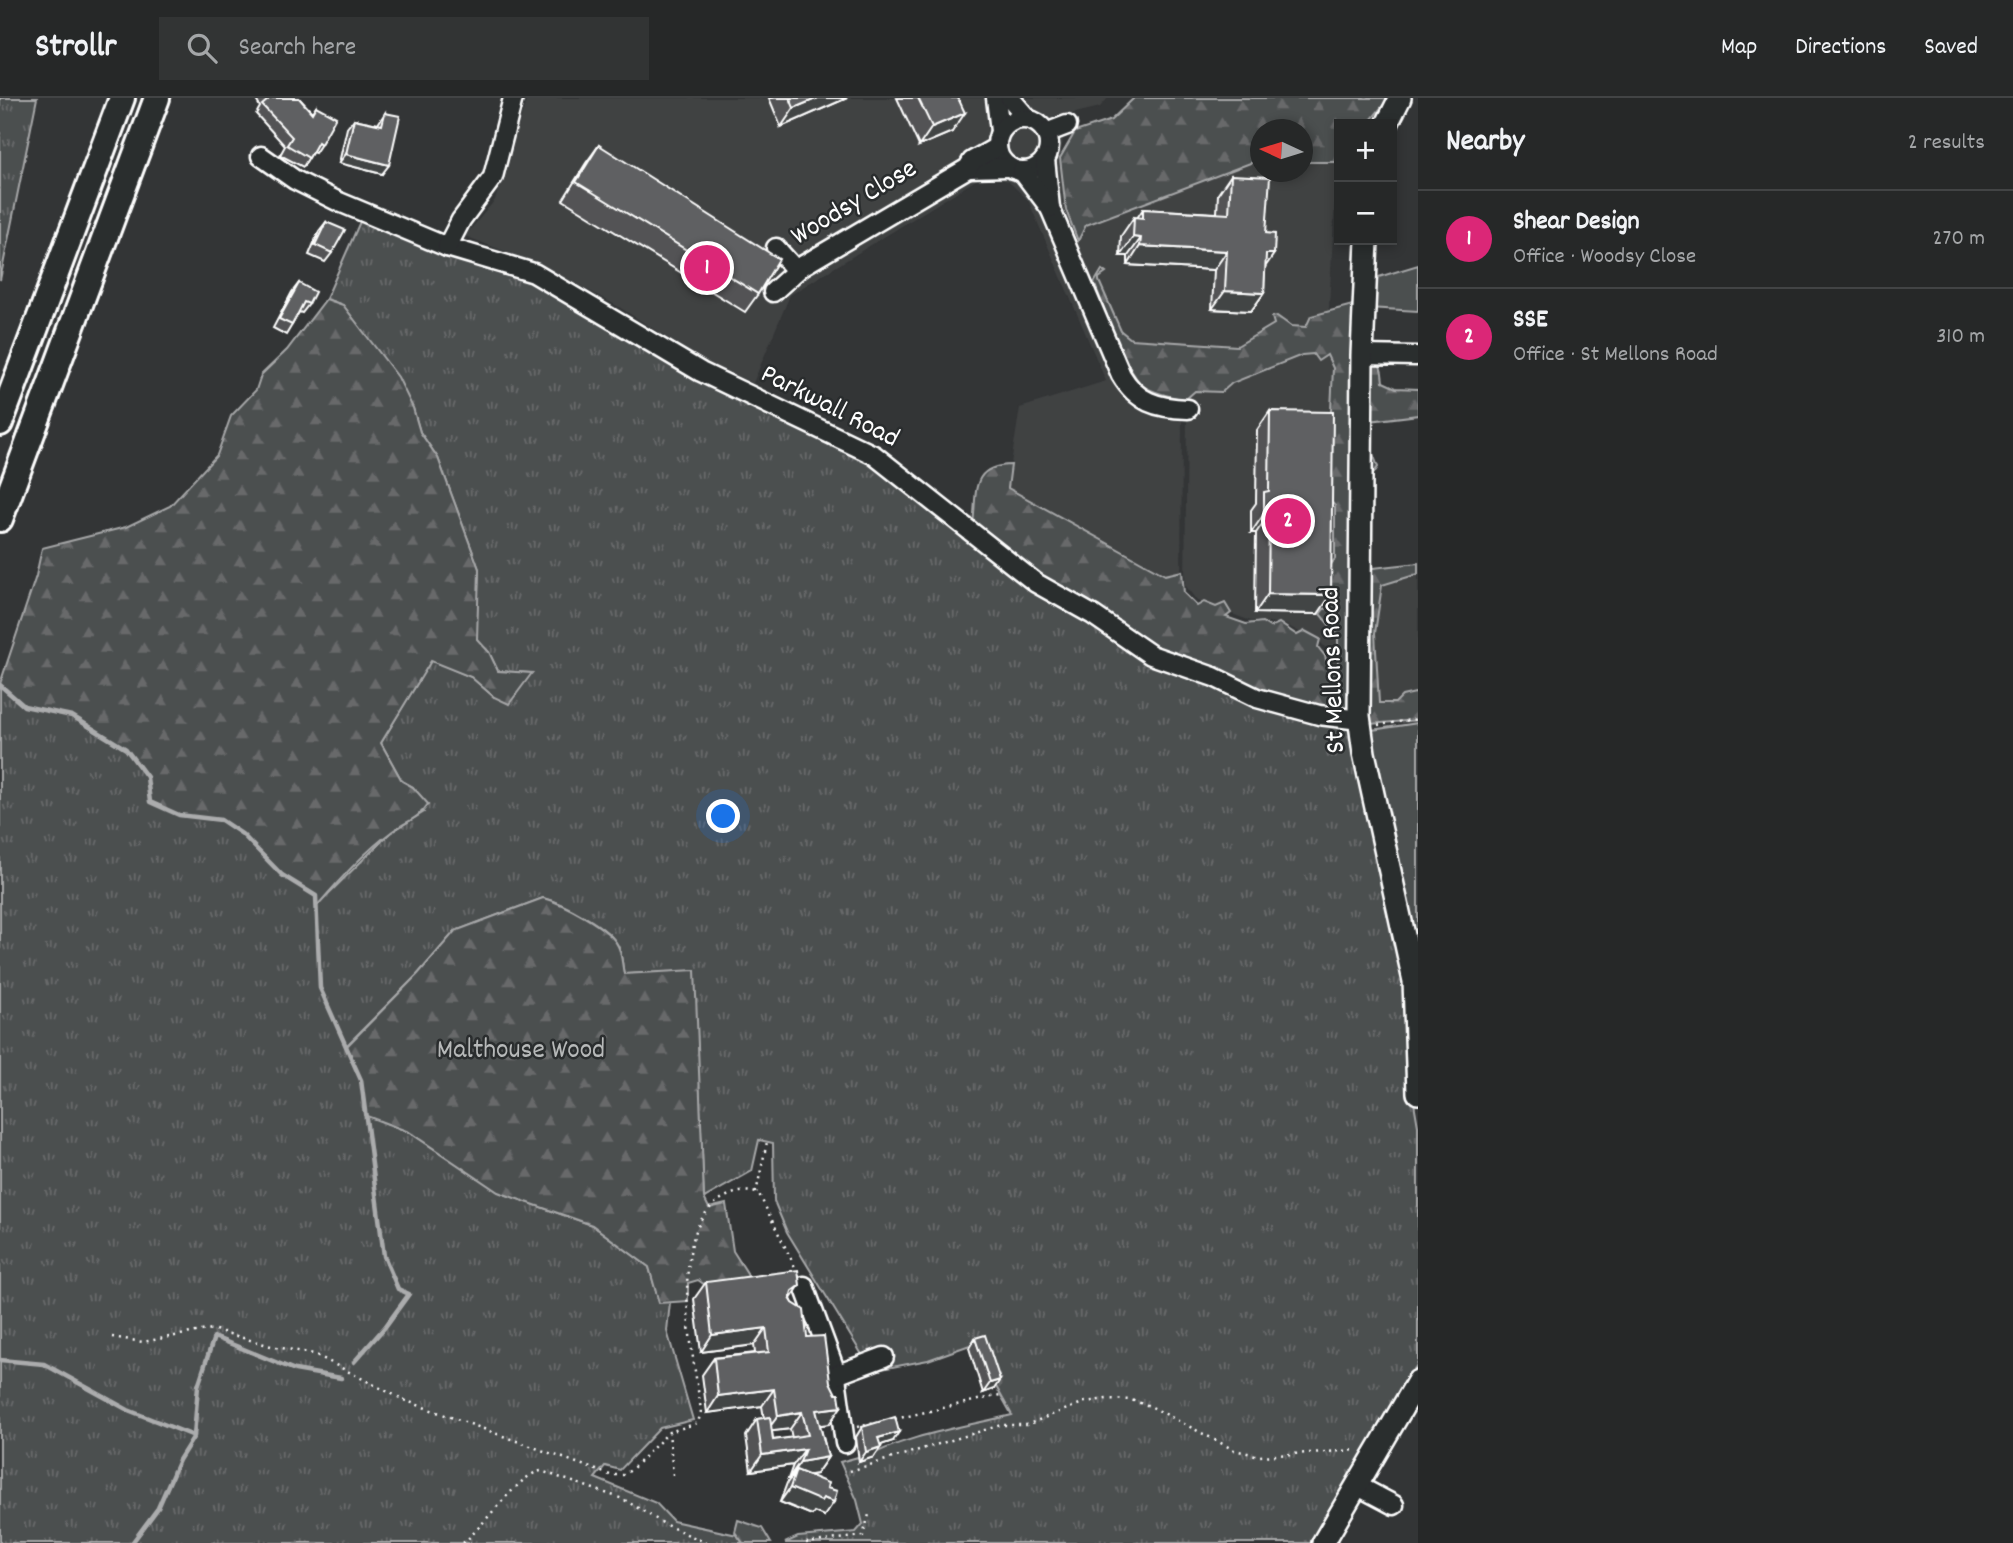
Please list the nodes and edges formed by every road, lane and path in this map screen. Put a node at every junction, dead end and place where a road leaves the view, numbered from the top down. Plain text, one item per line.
1 (120, 98) edge
2 (159, 98) edge
3 (513, 98) edge
4 (996, 98) edge
5 (1010, 98) edge
6 (1400, 98) edge
7 (1028, 119) junction
8 (1390, 119) edge
9 (1067, 125) dead end
10 (1046, 133) junction
11 (999, 139) junction
12 (261, 156) dead end
13 (1045, 159) junction
14 (968, 168) junction
15 (1016, 169) junction
16 (1050, 208) junction
17 (1367, 245) edge
18 (447, 247) junction
19 (776, 248) dead end
20 (802, 266) junction
21 (773, 292) dead end
22 (1362, 355) junction
23 (1408, 360) dead end
24 (1188, 410) dead end
25 (0, 423) edge
26 (0, 519) edge
27 (1418, 719) edge
28 (1367, 723) junction
29 (1418, 1093) edge
30 (767, 1142) dead end
31 (756, 1193) junction
32 (804, 1286) joint
33 (795, 1313) edge
34 (112, 1337) dead end
35 (884, 1357) dead end
36 (835, 1369) junction
37 (1418, 1381) edge
38 (1000, 1395) dead end
39 (894, 1419) edge
40 (881, 1422) edge
41 (669, 1432) junction
42 (844, 1436) joint
43 (1376, 1451) junction
44 (850, 1471) dead end
45 (673, 1475) dead end
46 (1358, 1486) junction
47 (1394, 1505) dead end
48 (870, 1511) dead end
49 (463, 1543) edge
50 (707, 1543) edge
51 (807, 1543) edge
52 (1323, 1543) edge

1 - 25 highway
2 - 26 highway
3 - 18 street
4 - 11 street
5 - 7 street
6 - 8 main road
7 - 10 street
7 - 11 street
9 - 10 street
10 - 13 street
11 - 14 street, Woodsy Close
11 - 15 street
12 - 18 street, Parkwall Road
13 - 15 street
13 - 16 street
14 - 15 street, Woodsy Close
14 - 20 street, Woodsy Close
15 - 16 street
16 - 24 street
17 - 22 main road, St Mellons Road
18 - 28 street, Parkwall Road
19 - 20 street
20 - 21 street, Woodsy Close
22 - 23 street
22 - 28 main road, St Mellons Road
27 - 28 path
28 - 29 main road, St Mellons Road
30 - 31 path
31 - 32 path
31 - 41 path
32 - 36 street
33 - 36 street
34 - 41 path
35 - 36 street
36 - 42 street
37 - 43 main road
38 - 39 path
40 - 42 path
41 - 45 path
43 - 44 path
43 - 46 main road
46 - 47 street
46 - 52 main road
48 - 51 path
49 - 50 path

